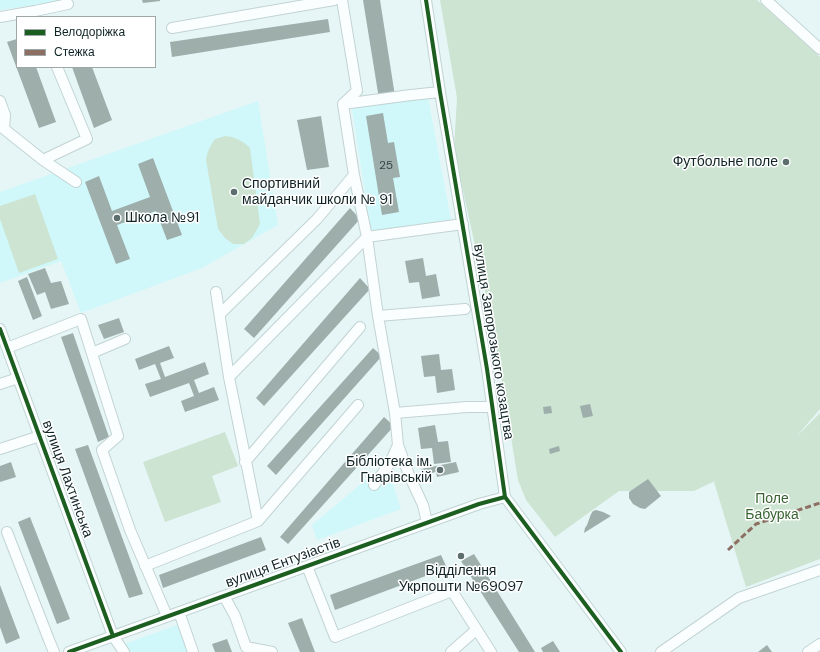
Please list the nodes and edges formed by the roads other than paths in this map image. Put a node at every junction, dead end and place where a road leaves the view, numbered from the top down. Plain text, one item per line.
1 (334, 0) edge
2 (342, 0) edge
3 (426, 0) edge
4 (766, 0) edge
5 (68, 4) dead end
6 (36, 14) edge
7 (0, 17) edge
8 (172, 28) dead end
9 (820, 48) edge
10 (58, 68) edge
11 (440, 92) junction
12 (0, 101) edge
13 (343, 104) junction
14 (2, 130) edge
15 (43, 160) junction
16 (354, 175) junction
17 (76, 182) dead end
18 (463, 224) junction
19 (367, 237) junction
20 (216, 292) dead end
21 (465, 309) dead end
22 (220, 314) junction
23 (378, 316) junction
24 (360, 327) dead end
25 (0, 328) edge
26 (125, 339) dead end
27 (7, 348) junction
28 (92, 353) junction
29 (230, 377) junction
30 (18, 378) junction
31 (0, 384) edge
32 (358, 405) dead end
33 (492, 407) junction
34 (395, 413) junction
35 (40, 436) junction
36 (398, 445) junction
37 (0, 449) edge
38 (245, 462) junction
39 (374, 485) dead end
40 (505, 497) junction
41 (258, 521) junction
42 (427, 522) junction
43 (7, 532) dead end
44 (146, 566) junction
45 (307, 566) junction
46 (820, 570) edge
47 (224, 596) junction
48 (179, 612) junction
49 (167, 616) junction
50 (476, 630) junction
51 (113, 636) junction
52 (820, 644) edge
53 (247, 649) edge
54 (54, 652) edge
55 (69, 652) edge
56 (124, 652) edge
57 (193, 652) edge
58 (272, 652) edge
59 (451, 652) edge
60 (491, 652) edge
61 (621, 652) edge
62 (661, 652) edge
63 (808, 652) edge

1 - 8 street
2 - 13 street
3 - 11 street, вулиця Запорозького козацтва
4 - 9 street
5 - 6 street
6 - 7 street
10 - 15 street
11 - 13 street
11 - 18 street, вулиця Запорозького козацтва
12 - 14 street
13 - 16 street
14 - 15 street
15 - 17 street
16 - 19 street
16 - 22 street
18 - 19 street
18 - 33 street, вулиця Запорозького козацтва
19 - 23 street
19 - 29 street
20 - 22 street
21 - 23 street
22 - 29 street
23 - 34 street
24 - 38 street
25 - 27 street, вулиця Лахтинська
26 - 28 street
27 - 28 street
27 - 30 street, вулиця Лахтинська
28 - 44 street
29 - 38 street
30 - 31 street
30 - 35 street, вулиця Лахтинська
32 - 41 street
33 - 34 street
33 - 40 street, вулиця Запорозького козацтва
34 - 36 street
35 - 37 street
35 - 51 street, вулиця Лахтинська
36 - 39 street
36 - 42 street
38 - 41 street
40 - 42 street, вулиця Ентузіастів
40 - 61 street, вулиця Запорозького козацтва
41 - 44 street
42 - 45 street, вулиця Ентузіастів
43 - 54 street
44 - 49 street
45 - 47 street, вулиця Ентузіастів
45 - 50 street
46 - 62 street
47 - 48 street, вулиця Ентузіастів
47 - 53 street
48 - 49 street, вулиця Ентузіастів
48 - 57 street
49 - 51 street, вулиця Ентузіастів
50 - 59 street
50 - 60 street
51 - 55 street, вулиця Ентузіастів
51 - 56 street, вулиця Лахтинська
52 - 63 street
53 - 58 street

